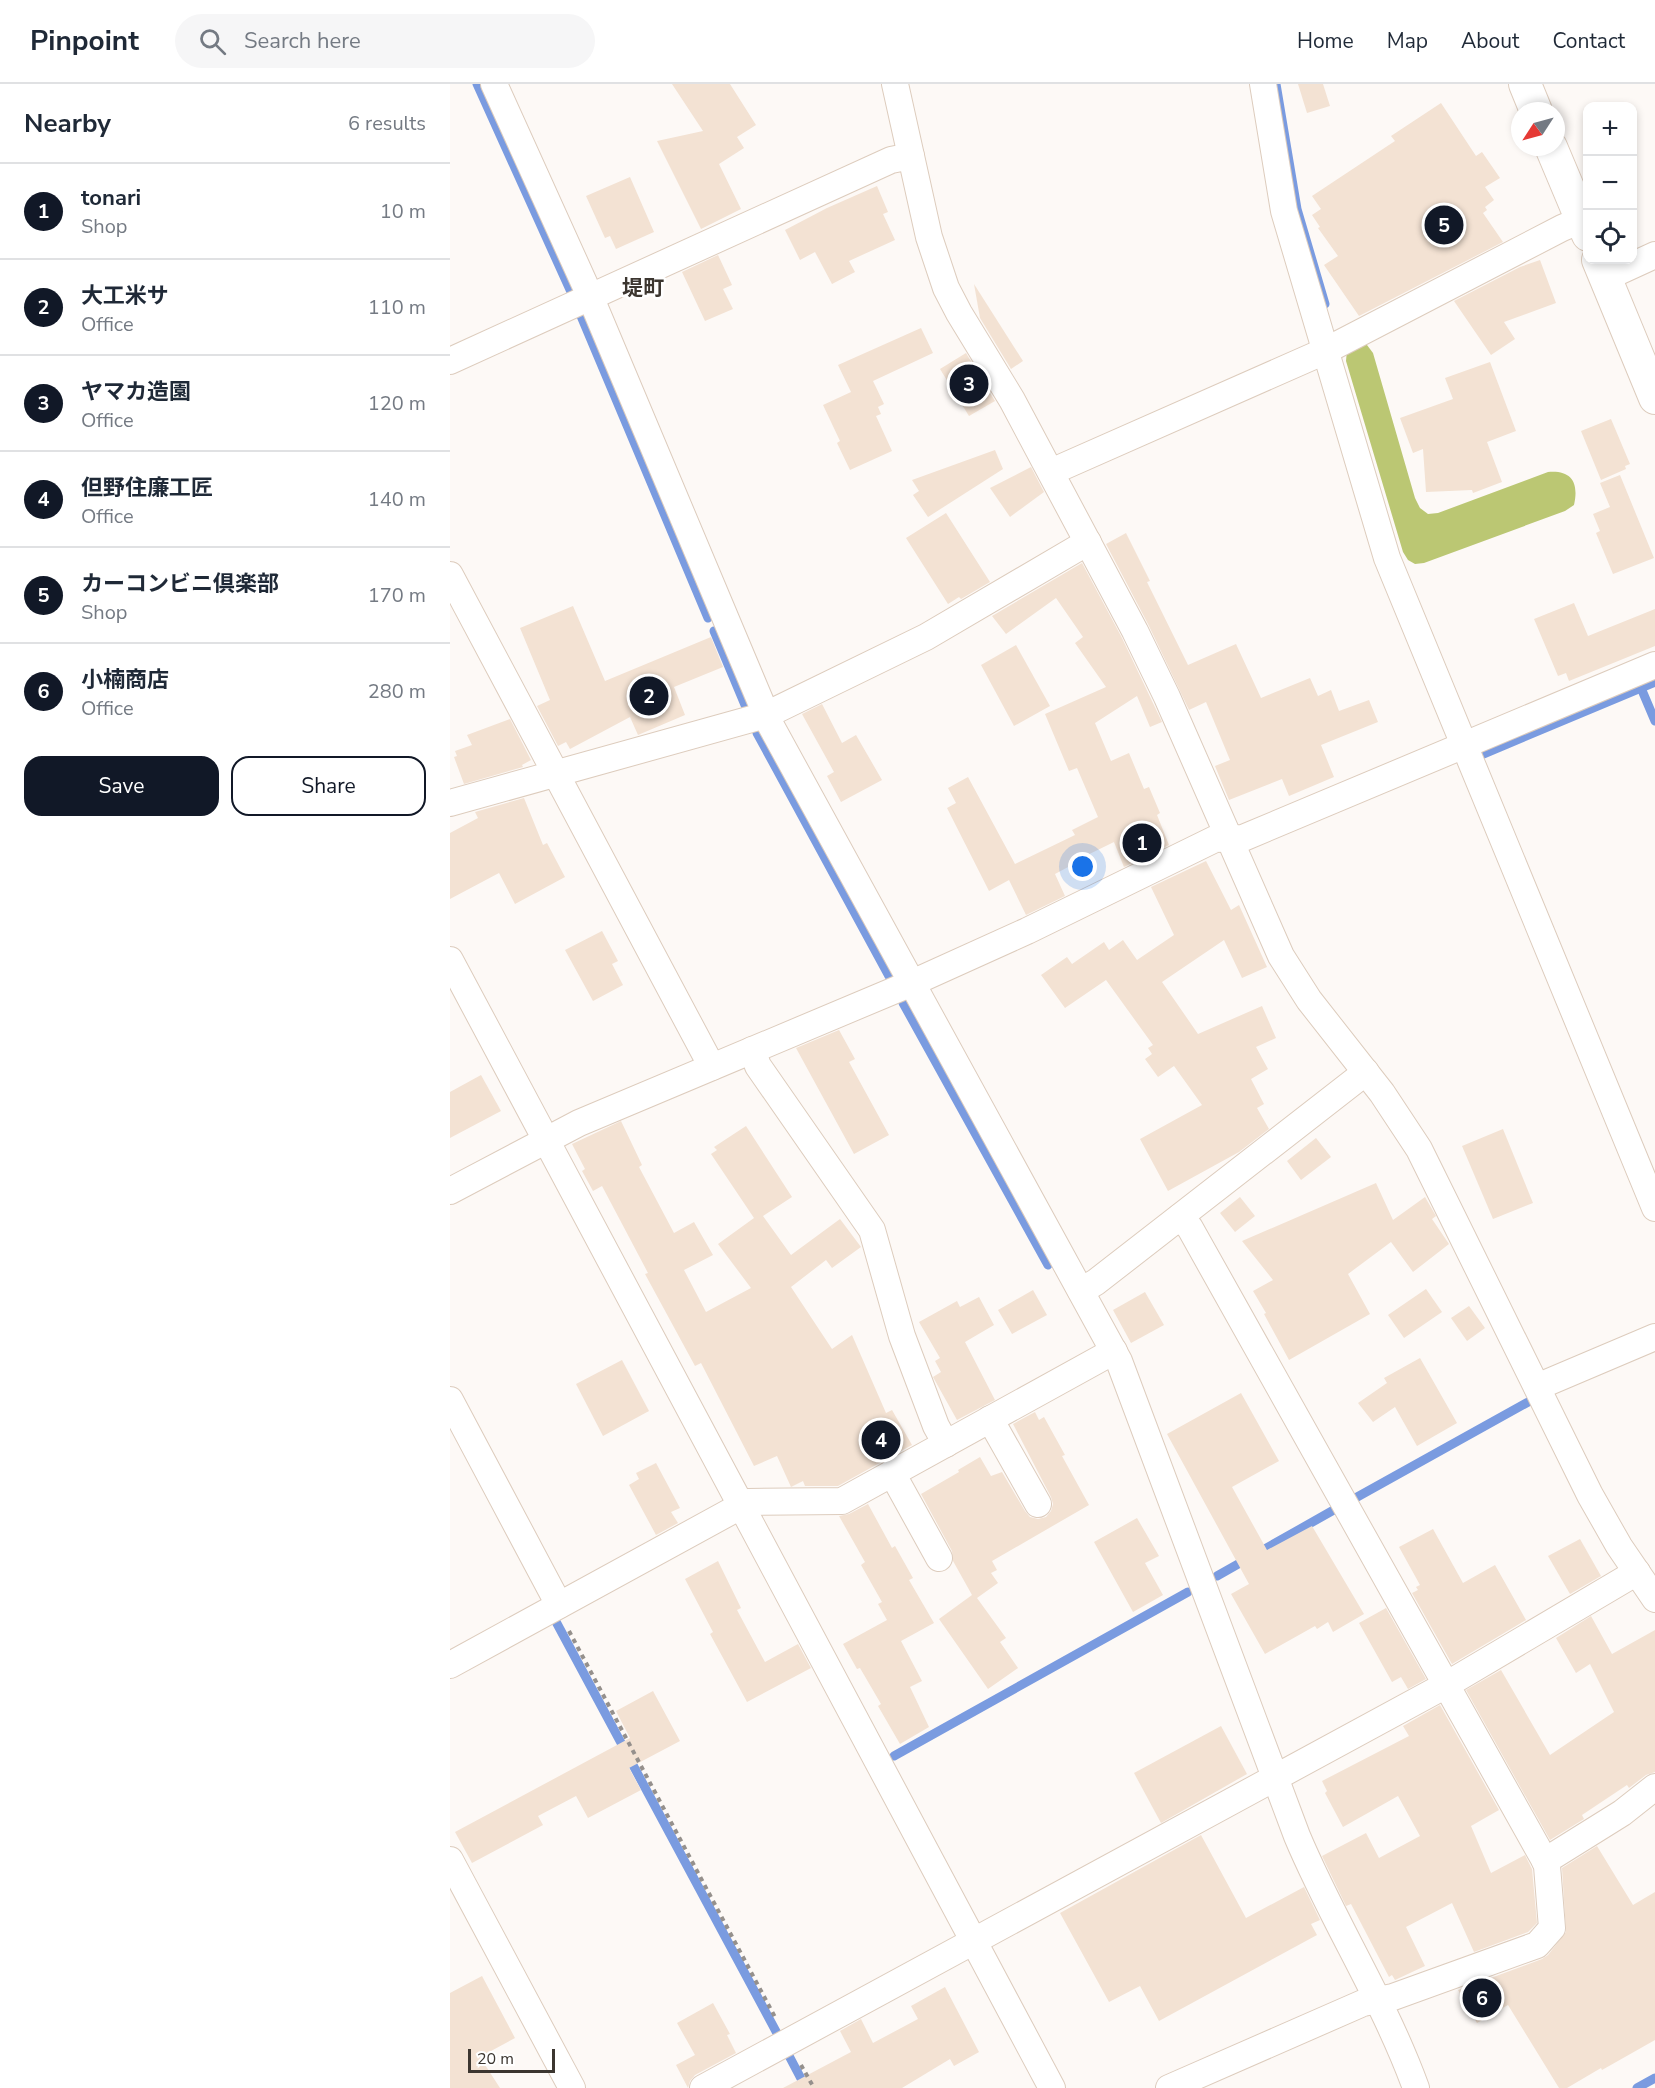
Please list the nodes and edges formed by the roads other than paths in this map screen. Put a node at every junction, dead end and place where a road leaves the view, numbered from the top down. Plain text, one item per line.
1 (494, 84) edge
2 (895, 84) edge
3 (1263, 84) edge
4 (1525, 84) edge
5 (1532, 102) edge
6 (911, 156) junction
7 (1555, 156) edge
8 (1583, 226) edge
9 (1583, 228) edge
10 (1655, 255) edge
11 (1601, 269) edge
12 (590, 296) junction
13 (1325, 351) junction
14 (450, 361) edge
15 (1655, 398) edge
16 (1051, 472) junction
17 (1088, 542) junction
18 (450, 575) edge
19 (1655, 665) edge
20 (766, 715) junction
21 (1463, 746) junction
22 (555, 773) junction
23 (450, 802) edge
24 (1229, 838) junction
25 (450, 960) edge
26 (912, 983) junction
27 (752, 1050) junction
28 (712, 1067) junction
29 (1366, 1072) junction
30 (546, 1140) junction
31 (450, 1191) edge
32 (1655, 1208) edge
33 (1180, 1216) junction
34 (1081, 1291) junction
35 (1655, 1337) edge
36 (1114, 1351) junction
37 (1537, 1387) junction
38 (450, 1400) edge
39 (990, 1419) junction
40 (946, 1444) junction
41 (892, 1473) junction
42 (1038, 1504) dead end
43 (741, 1506) junction
44 (939, 1558) dead end
45 (1637, 1572) junction
46 (1655, 1599) edge
47 (557, 1606) junction
48 (450, 1665) edge
49 (1446, 1685) junction
50 (1275, 1778) junction
51 (1655, 1787) edge
52 (450, 1860) edge
53 (1545, 1861) junction
54 (974, 1942) junction
55 (1378, 2000) junction
56 (572, 2088) edge
57 (703, 2088) edge
58 (1052, 2088) edge
59 (1169, 2088) edge
60 (1416, 2088) edge

1 - 12 street
2 - 6 street
3 - 13 street
4 - 5 street
6 - 12 street
6 - 16 street
7 - 8 street
9 - 13 street
10 - 11 street
11 - 15 street
12 - 14 street
12 - 20 street
13 - 16 street
13 - 21 street
16 - 17 street
17 - 20 street
17 - 24 street
18 - 22 street
19 - 21 street
20 - 22 street
20 - 26 street
21 - 24 street
21 - 32 street
22 - 23 street
22 - 28 street
24 - 26 street
24 - 29 street
25 - 30 street
26 - 27 street
26 - 34 street
27 - 28 street
27 - 40 street
28 - 30 street
29 - 33 street
29 - 37 street
30 - 31 street
30 - 43 street
33 - 34 street
33 - 49 street
34 - 36 street
35 - 37 street
36 - 39 street
36 - 50 street
37 - 45 street
38 - 47 street
39 - 40 street
39 - 42 street
40 - 41 street
41 - 43 street
41 - 44 street
43 - 47 street
43 - 54 street
45 - 46 street
45 - 49 street
47 - 48 street
49 - 50 street
49 - 53 street
50 - 54 street
50 - 55 street
51 - 53 street
52 - 56 street
53 - 55 street
54 - 57 street
54 - 58 street
55 - 59 street
55 - 60 street

